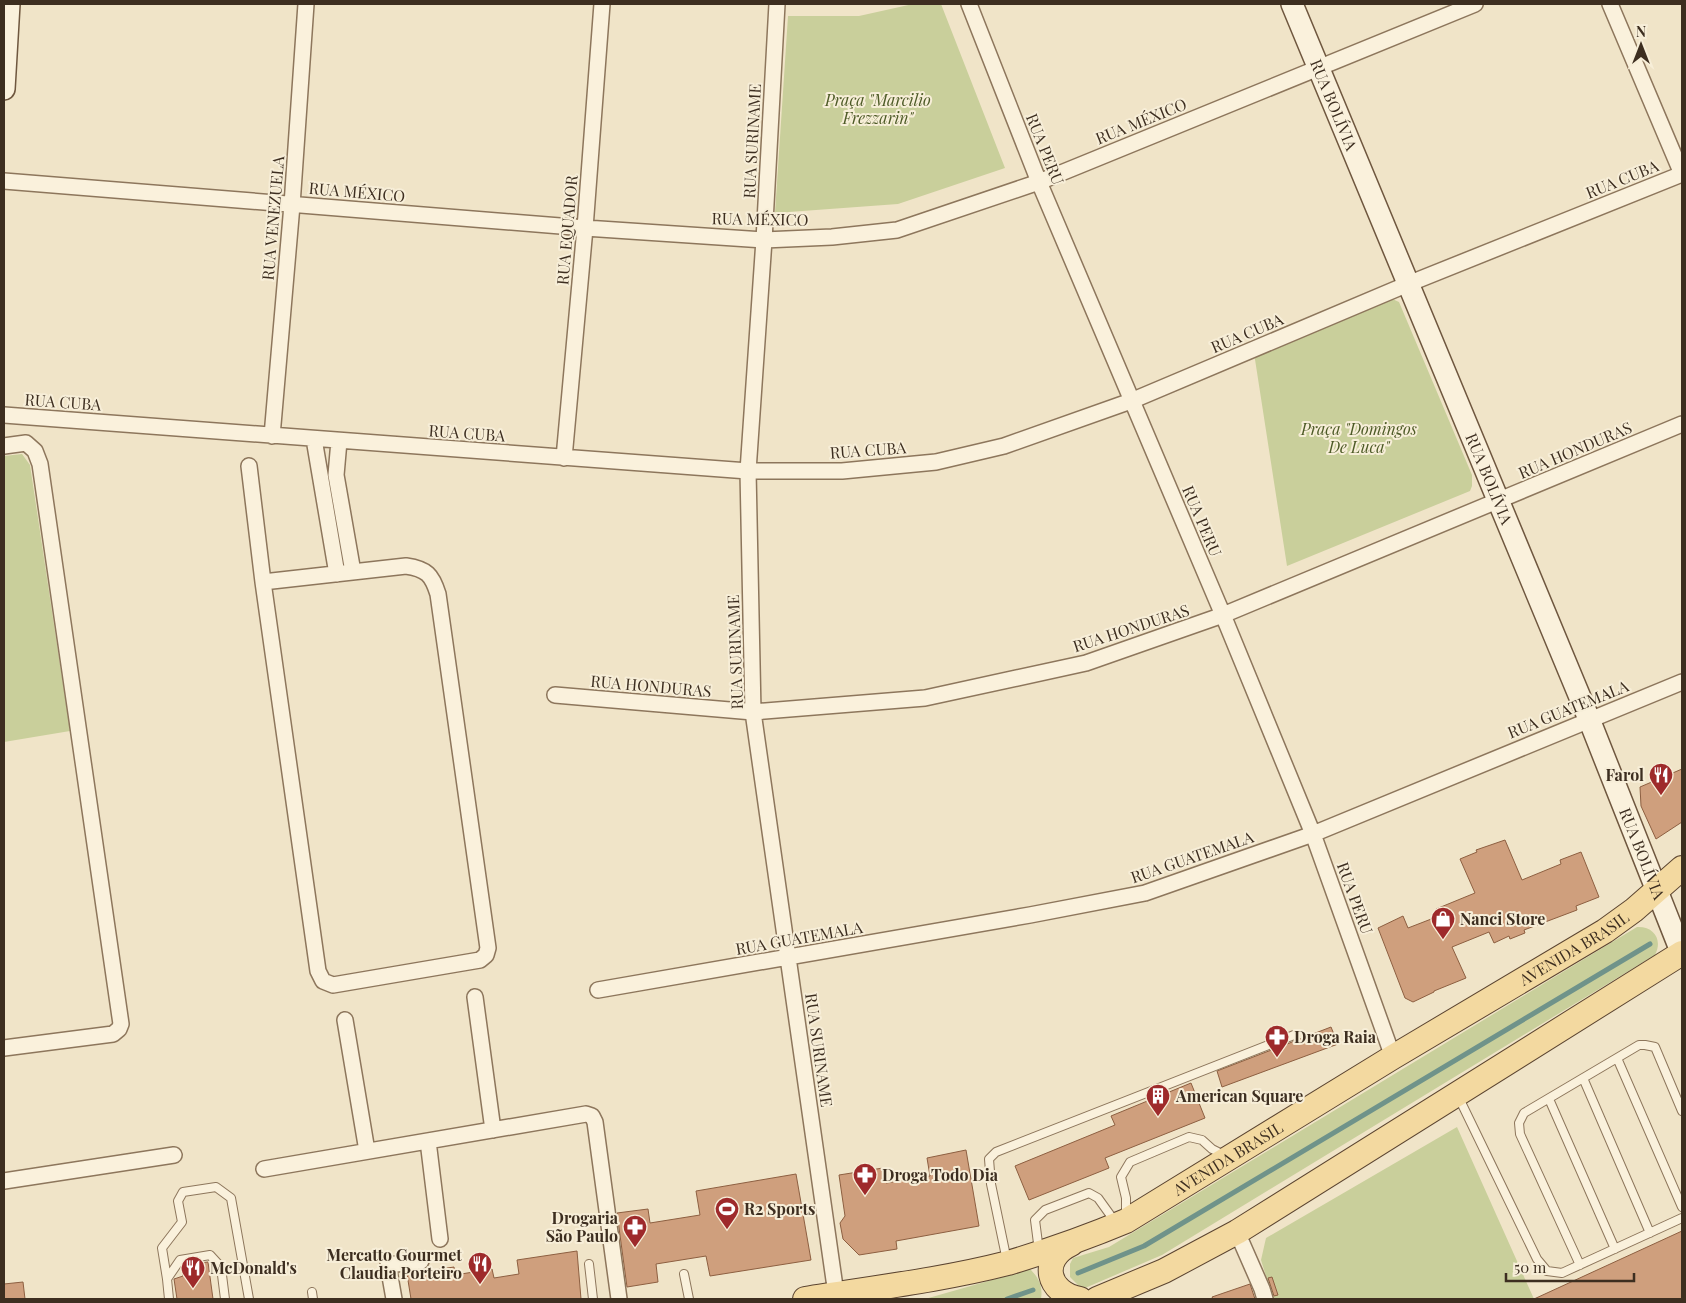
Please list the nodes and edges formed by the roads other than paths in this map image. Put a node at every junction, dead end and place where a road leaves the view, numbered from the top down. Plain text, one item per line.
1 (9, 4) edge
2 (306, 4) edge
3 (602, 4) edge
4 (778, 4) edge
5 (968, 4) edge
6 (1292, 4) edge
7 (1475, 4) edge
8 (1610, 4) edge
9 (1318, 68) junction
10 (4, 89) edge
11 (1682, 174) edge
12 (4, 181) edge
13 (1039, 182) junction
14 (292, 205) junction
15 (585, 228) junction
16 (764, 240) junction
17 (1408, 284) junction
18 (1131, 401) junction
19 (4, 415) edge
20 (1682, 424) edge
21 (272, 436) junction
22 (314, 439) junction
23 (339, 441) junction
24 (4, 446) edge
25 (564, 458) junction
26 (249, 466) dead end
27 (748, 471) junction
28 (1498, 502) junction
29 (353, 572) junction
30 (337, 574) junction
31 (263, 582) junction
32 (1224, 615) junction
33 (1682, 682) edge
34 (555, 695) dead end
35 (753, 712) junction
36 (1589, 719) junction
37 (1313, 834) junction
38 (1682, 868) edge
39 (1657, 891) junction
40 (1682, 954) edge
41 (789, 958) junction
42 (598, 990) dead end
43 (475, 997) dead end
44 (345, 1020) dead end
45 (1294, 1035) dead end
46 (4, 1047) edge
47 (1394, 1057) junction
48 (1617, 1058) junction
49 (1583, 1078) junction
50 (1457, 1094) junction
51 (1549, 1099) junction
52 (1682, 1110) edge
53 (493, 1130) junction
54 (428, 1141) junction
55 (367, 1151) junction
56 (174, 1155) dead end
57 (1230, 1158) junction
58 (264, 1169) dead end
59 (4, 1182) edge
60 (1682, 1207) edge
61 (1682, 1218) edge
62 (1122, 1223) junction
63 (1236, 1232) junction
64 (1650, 1233) junction
65 (440, 1239) dead end
66 (1079, 1240) junction
67 (1615, 1249) junction
68 (1039, 1253) junction
69 (421, 1261) dead end
70 (1008, 1263) junction
71 (589, 1264) dead end
72 (1580, 1265) junction
73 (684, 1274) dead end
74 (167, 1279) junction
75 (836, 1294) junction
76 (170, 1299) edge
77 (225, 1299) edge
78 (249, 1299) edge
79 (394, 1299) edge
80 (593, 1299) edge
81 (619, 1299) edge
82 (689, 1299) edge
83 (806, 1299) edge
84 (1090, 1299) edge
85 (1265, 1299) edge

1 - 10 main road
2 - 14 street, RUA VENEZUELA
3 - 15 street, RUA EQUADOR
4 - 16 street, RUA SURINAME
5 - 13 street, RUA PERU
6 - 9 main road, RUA BOLÍVIA
7 - 9 street, RUA MÉXICO
8 - 11 street
9 - 13 street, RUA MÉXICO
9 - 17 main road, RUA BOLÍVIA
11 - 17 street, RUA CUBA
12 - 14 street, RUA MÉXICO
13 - 16 street, RUA MÉXICO
13 - 18 street, RUA PERU
14 - 15 street, RUA MÉXICO
14 - 21 street, RUA VENEZUELA
15 - 16 street, RUA MÉXICO
15 - 25 street, RUA EQUADOR
16 - 27 street, RUA SURINAME
17 - 18 street, RUA CUBA
17 - 28 main road, RUA BOLÍVIA
18 - 27 street, RUA CUBA
18 - 32 street, RUA PERU
19 - 21 street, RUA CUBA
20 - 28 street, RUA HONDURAS
21 - 22 street, RUA CUBA
22 - 23 street, RUA CUBA
22 - 30 street
23 - 25 street, RUA CUBA
23 - 29 street
24 - 46 street
25 - 27 street, RUA CUBA
26 - 31 street
27 - 35 street, RUA SURINAME
28 - 32 street, RUA HONDURAS
28 - 36 main road, RUA BOLÍVIA
29 - 30 street
29 - 31 street
30 - 31 street
32 - 35 street, RUA HONDURAS
32 - 37 street, RUA PERU
33 - 36 street, RUA GUATEMALA
34 - 35 street, RUA HONDURAS
35 - 41 street, RUA SURINAME
36 - 37 street, RUA GUATEMALA
36 - 39 main road, RUA BOLÍVIA
37 - 41 street, RUA GUATEMALA
37 - 47 street, RUA PERU
38 - 39 main road, AVENIDA BRASIL
39 - 40 main road, RUA BOLÍVIA
39 - 47 main road, AVENIDA BRASIL
40 - 50 main road
41 - 42 street, RUA GUATEMALA
41 - 75 street, RUA SURINAME
43 - 53 street
44 - 55 street
45 - 70 lane
47 - 57 main road, AVENIDA BRASIL
48 - 49 lane
48 - 52 lane
48 - 60 lane
49 - 51 lane
49 - 64 lane
50 - 63 main road
50 - 72 lane
51 - 67 lane
51 - 72 lane
53 - 54 street
53 - 81 street
54 - 55 street
54 - 65 street
55 - 58 street
56 - 59 street
57 - 62 main road, AVENIDA BRASIL
57 - 62 lane
61 - 64 lane
62 - 66 main road, AVENIDA BRASIL
62 - 68 lane
63 - 84 main road
63 - 85 street
64 - 67 lane
66 - 68 main road, AVENIDA BRASIL
66 - 84 main road
67 - 72 lane
68 - 70 main road, AVENIDA BRASIL
69 - 79 street
70 - 75 main road, AVENIDA BRASIL
71 - 80 lane
73 - 82 lane
74 - 76 lane
74 - 77 lane
74 - 78 lane
75 - 83 main road, AVENIDA BRASIL

